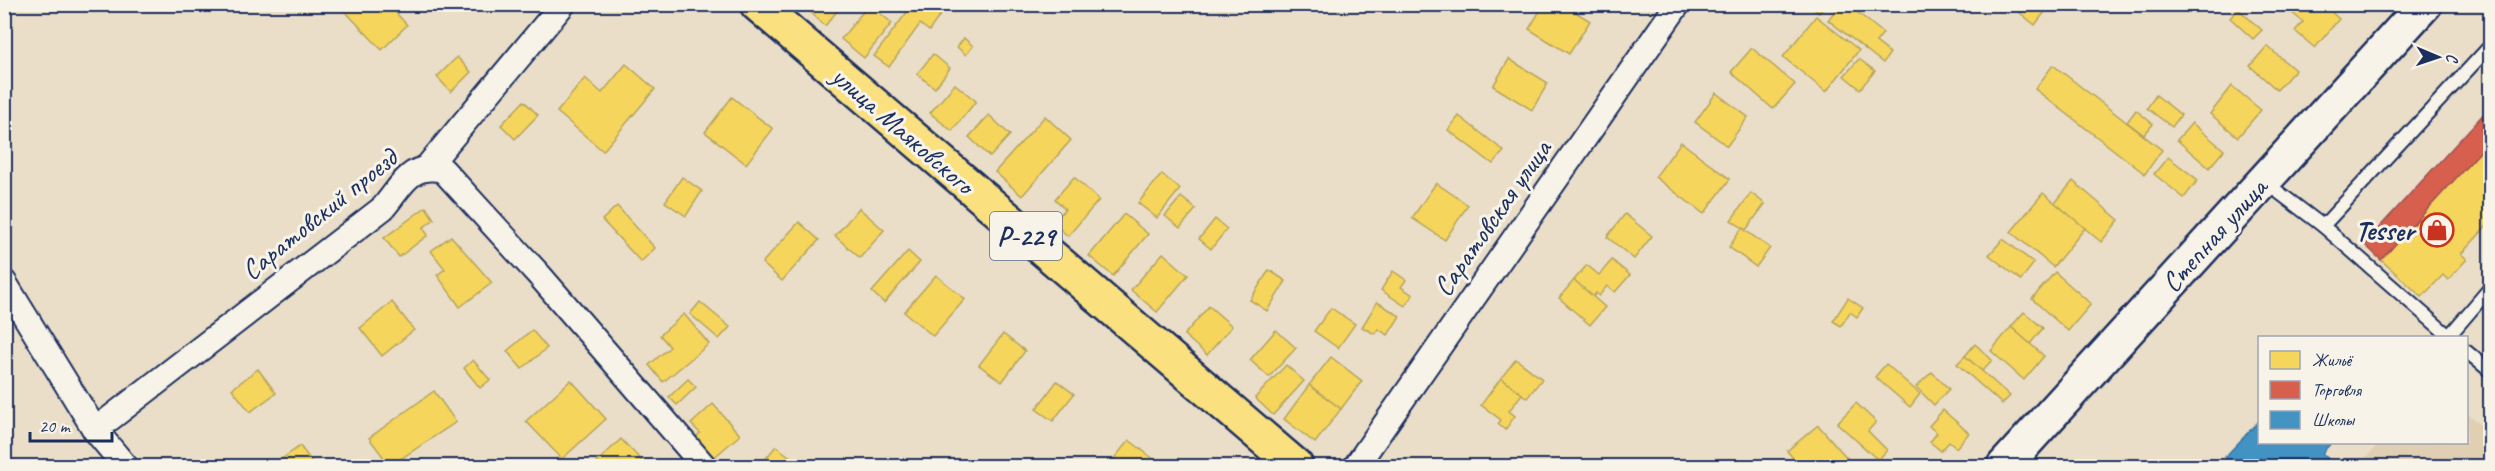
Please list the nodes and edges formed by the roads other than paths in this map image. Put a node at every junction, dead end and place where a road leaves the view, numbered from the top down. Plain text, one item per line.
1 (562, 4) edge
2 (757, 4) edge
3 (1678, 4) edge
4 (2425, 4) edge
5 (2490, 46) edge
6 (428, 166) junction
7 (2264, 181) junction
8 (2323, 226) junction
9 (4, 282) edge
10 (2490, 288) edge
11 (2448, 336) edge
12 (2450, 336) edge
13 (2468, 353) edge
14 (2490, 371) edge
15 (95, 430) junction
16 (2018, 462) edge
17 (125, 466) edge
18 (704, 466) edge
19 (1296, 466) edge
20 (1356, 466) edge

1 - 6 street
2 - 19 main road, улица Маяковского / Р-229
3 - 20 street, Саратовская улица
4 - 7 street, Степная улица
5 - 8 lane
6 - 15 street, Саратовский проезд
6 - 18 street, Саратовский проезд
7 - 8 lane
7 - 16 street, Степная улица
8 - 11 lane
9 - 15 street
10 - 12 lane
13 - 14 lane
15 - 17 street

